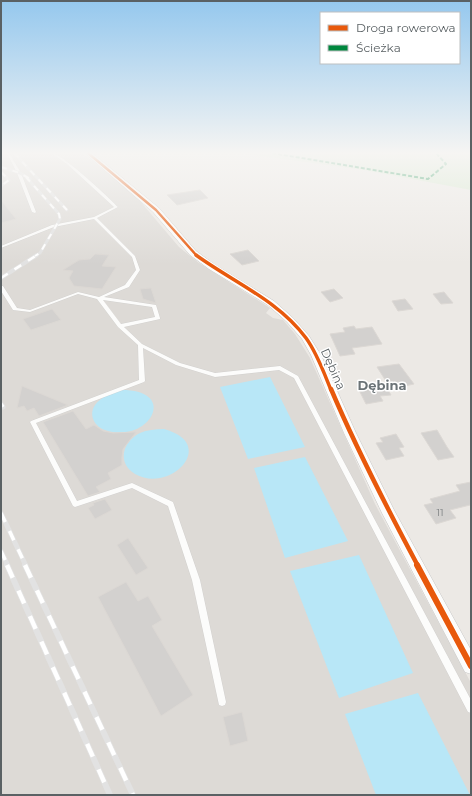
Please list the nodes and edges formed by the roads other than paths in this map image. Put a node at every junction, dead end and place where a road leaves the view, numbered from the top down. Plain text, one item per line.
1 (25, 190) edge
2 (98, 190) edge
3 (132, 190) edge
4 (34, 212) dead end
5 (95, 218) junction
6 (1, 247) edge
7 (1, 288) edge
8 (99, 298) junction
9 (120, 326) junction
10 (140, 345) junction
11 (471, 666) edge
12 (222, 702) dead end
13 (471, 709) edge

1 - 4 lane
2 - 5 lane
3 - 11 street, Dębina
5 - 6 lane
5 - 8 lane
7 - 8 lane
8 - 9 lane
8 - 9 lane
9 - 10 lane
10 - 12 lane
10 - 13 lane

